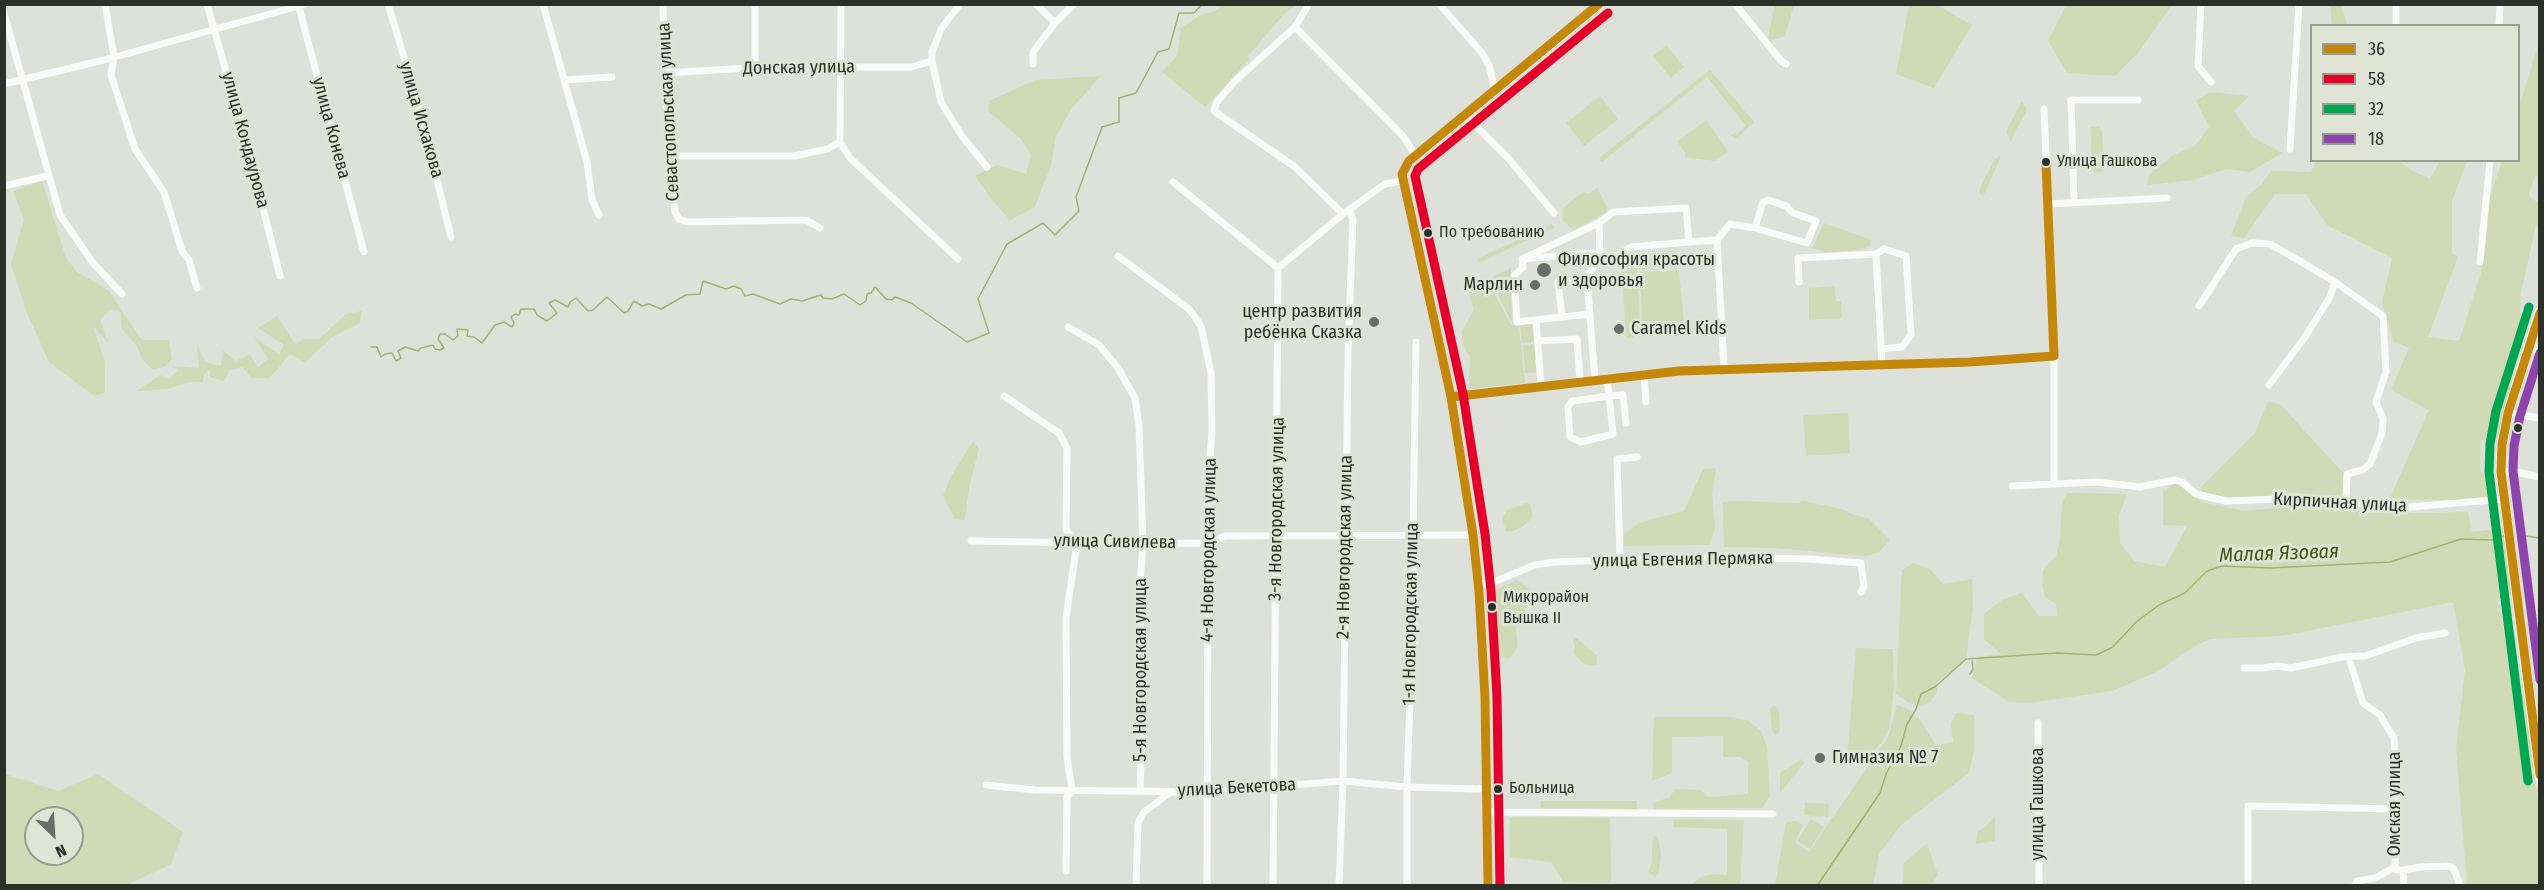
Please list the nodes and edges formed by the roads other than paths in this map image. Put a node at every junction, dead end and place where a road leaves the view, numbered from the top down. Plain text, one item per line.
1 (105, 4) edge
2 (207, 4) edge
3 (388, 4) edge
4 (543, 4) edge
5 (663, 4) edge
6 (755, 4) edge
7 (841, 4) edge
8 (960, 4) edge
9 (1036, 4) edge
10 (1074, 4) edge
11 (1309, 4) edge
12 (1439, 4) edge
13 (1600, 4) edge
14 (1734, 4) edge
15 (2200, 4) edge
16 (2299, 4) edge
17 (2396, 4) edge
18 (2500, 4) edge
19 (300, 5) edge
20 (4, 13) edge
21 (1055, 22) junction
22 (2396, 24) edge
23 (2499, 24) edge
24 (1295, 27) junction
25 (215, 29) junction
26 (114, 57) junction
27 (932, 61) junction
28 (1033, 64) dead end
29 (1786, 64) dead end
30 (842, 67) junction
31 (755, 68) junction
32 (665, 73) junction
33 (612, 77) dead end
34 (22, 79) junction
35 (565, 81) junction
36 (2211, 82) dead end
37 (4, 84) edge
38 (1495, 90) junction
39 (2138, 100) dead end
40 (2044, 109) dead end
41 (1466, 115) junction
42 (840, 142) junction
43 (2290, 149) dead end
44 (668, 156) junction
45 (1416, 156) junction
46 (2490, 162) edge
47 (987, 166) dead end
48 (47, 176) junction
49 (1402, 181) junction
50 (1173, 182) dead end
51 (4, 186) edge
52 (2167, 198) dead end
53 (2074, 203) junction
54 (2049, 204) junction
55 (1346, 212) junction
56 (1554, 213) dead end
57 (599, 215) dead end
58 (1599, 223) junction
59 (820, 228) dead end
60 (1755, 228) junction
61 (451, 237) dead end
62 (1717, 240) junction
63 (1689, 242) junction
64 (364, 252) dead end
65 (1876, 254) junction
66 (1118, 256) dead end
67 (1600, 256) junction
68 (958, 259) dead end
69 (1522, 259) junction
70 (2480, 262) dead end
71 (1278, 268) junction
72 (280, 276) dead end
73 (1587, 278) junction
74 (1799, 282) dead end
75 (2335, 282) junction
76 (197, 288) dead end
77 (122, 294) dead end
78 (2199, 306) dead end
79 (2540, 311) edge
80 (1590, 314) junction
81 (1562, 317) junction
82 (1536, 321) junction
83 (1068, 327) dead end
84 (1538, 341) junction
85 (1416, 342) dead end
86 (2528, 347) junction
87 (1881, 349) junction
88 (2540, 350) edge
89 (2054, 356) junction
90 (1882, 364) junction
91 (1724, 368) junction
92 (1644, 374) junction
93 (1607, 378) junction
94 (1595, 380) junction
95 (1580, 381) junction
96 (1540, 385) junction
97 (2269, 385) dead end
98 (1004, 396) dead end
99 (1609, 396) junction
100 (1451, 397) junction
101 (1646, 402) dead end
102 (2508, 413) junction
103 (2540, 418) edge
104 (1626, 423) dead end
105 (1637, 457) dead end
106 (2501, 472) junction
107 (2540, 477) edge
108 (2054, 484) junction
109 (2013, 486) dead end
110 (2504, 499) junction
111 (2346, 501) junction
112 (1277, 534) junction
113 (1345, 534) junction
114 (1413, 535) junction
115 (1473, 535) junction
116 (971, 541) dead end
117 (1077, 543) junction
118 (1209, 543) junction
119 (1143, 544) junction
120 (1620, 558) junction
121 (1479, 584) junction
122 (1861, 592) dead end
123 (2445, 633) dead end
124 (2349, 658) junction
125 (2244, 668) dead end
126 (2038, 723) dead end
127 (2540, 779) edge
128 (1343, 781) junction
129 (986, 785) dead end
130 (1274, 786) junction
131 (1407, 787) junction
132 (1488, 787) junction
133 (1072, 790) junction
134 (1140, 790) junction
135 (1171, 792) junction
136 (1207, 792) junction
137 (2397, 809) junction
138 (1487, 812) junction
139 (1773, 814) dead end
140 (2395, 867) junction
141 (2403, 870) junction
142 (1066, 871) dead end
143 (1136, 885) edge
144 (1207, 885) edge
145 (1273, 885) edge
146 (1339, 885) edge
147 (1407, 885) edge
148 (1488, 885) edge
149 (2039, 885) edge
150 (2248, 885) edge
151 (2354, 885) edge
152 (2404, 885) edge
153 (2460, 885) edge

1 - 26 street
2 - 25 street, улица Кондаурова
3 - 61 street, улица Исхакова
4 - 35 street
5 - 32 street, Севастопольская улица
6 - 31 street
7 - 30 street
8 - 27 street
9 - 21 street
10 - 21 street
11 - 24 street
12 - 38 street
13 - 38 main road
14 - 29 street
15 - 36 street
16 - 43 street
17 - 22 street
18 - 23 street
19 - 25 street
19 - 64 street, улица Конева
20 - 34 street
21 - 28 street
24 - 45 street
24 - 55 street
25 - 26 street
25 - 72 street, улица Кондаурова
26 - 34 street
26 - 76 street
27 - 30 street, Донская улица
27 - 47 street
30 - 31 street, Донская улица
30 - 42 street
31 - 32 street, Донская улица
32 - 44 street, Севастопольская улица
33 - 35 street
34 - 37 street
34 - 48 street
35 - 57 street
38 - 41 main road
39 - 53 street
40 - 54 street
41 - 45 main road
41 - 56 street
42 - 44 street
42 - 68 street
44 - 59 street, Севастопольская улица
45 - 49 main road
46 - 70 street
48 - 51 street
48 - 77 street
49 - 55 street
49 - 100 main road
50 - 71 street
52 - 53 street
53 - 54 street
54 - 89 street
55 - 71 street
55 - 113 street, 2-я Новгородская улица
58 - 63 street
58 - 67 street
58 - 69 street
60 - 60 street
60 - 62 street
62 - 63 street
62 - 91 street
63 - 67 street
65 - 74 street
65 - 87 street
65 - 87 street
66 - 118 street, 4-я Новгородская улица
67 - 69 street
67 - 73 street
69 - 82 street
71 - 112 street, 3-я Новгородская улица
73 - 80 street
73 - 81 street
75 - 78 street
75 - 97 street
75 - 111 street
79 - 86 main road
80 - 81 street
80 - 94 street
81 - 82 street
82 - 84 street
83 - 119 street, 5-я Новгородская улица
84 - 95 street
84 - 96 street
85 - 114 street, 1-я Новгородская улица
86 - 88 street
86 - 102 main road
87 - 90 street
89 - 90 street
89 - 108 street
90 - 91 street
91 - 92 street
92 - 93 street
92 - 101 street
93 - 94 street
93 - 99 street
94 - 95 street
95 - 96 street
96 - 100 street
98 - 117 street
99 - 99 street
99 - 104 street
100 - 115 main road
102 - 103 street
102 - 106 main road
105 - 120 street
106 - 107 street
106 - 110 main road
108 - 109 street
108 - 111 street, Кирпичная улица
110 - 111 street, Кирпичная улица
110 - 127 main road
112 - 113 street, улица Сивилева
112 - 118 street, улица Сивилева
112 - 130 street, 3-я Новгородская улица
113 - 114 street, улица Сивилева
113 - 128 street, 2-я Новгородская улица
114 - 115 street, улица Сивилева
114 - 131 street, 1-я Новгородская улица
115 - 121 main road
116 - 117 street, улица Сивилева
117 - 119 street, улица Сивилева
117 - 133 street
118 - 119 street, улица Сивилева
118 - 136 street, 4-я Новгородская улица
119 - 134 street, 5-я Новгородская улица
120 - 121 street, улица Евгения Пермяка
120 - 122 street, улица Евгения Пермяка
121 - 132 main road
123 - 124 street
124 - 125 street
124 - 137 street, Омская улица
126 - 149 street, улица Гашкова
128 - 130 street, улица Бекетова
128 - 131 street, улица Бекетова
128 - 146 street, 2-я Новгородская улица
129 - 133 street, улица Бекетова
130 - 136 street, улица Бекетова
130 - 145 street, 3-я Новгородская улица
131 - 132 street, улица Бекетова
131 - 147 street, 1-я Новгородская улица
132 - 138 main road
133 - 134 street, улица Бекетова
133 - 142 street
134 - 135 street, улица Бекетова
135 - 136 street, улица Бекетова
135 - 143 street
136 - 144 street, 4-я Новгородская улица
137 - 140 street, Омская улица
137 - 150 street
138 - 139 street
138 - 148 main road
140 - 141 street, Омская улица
140 - 151 street
141 - 152 street, Омская улица
141 - 153 street

